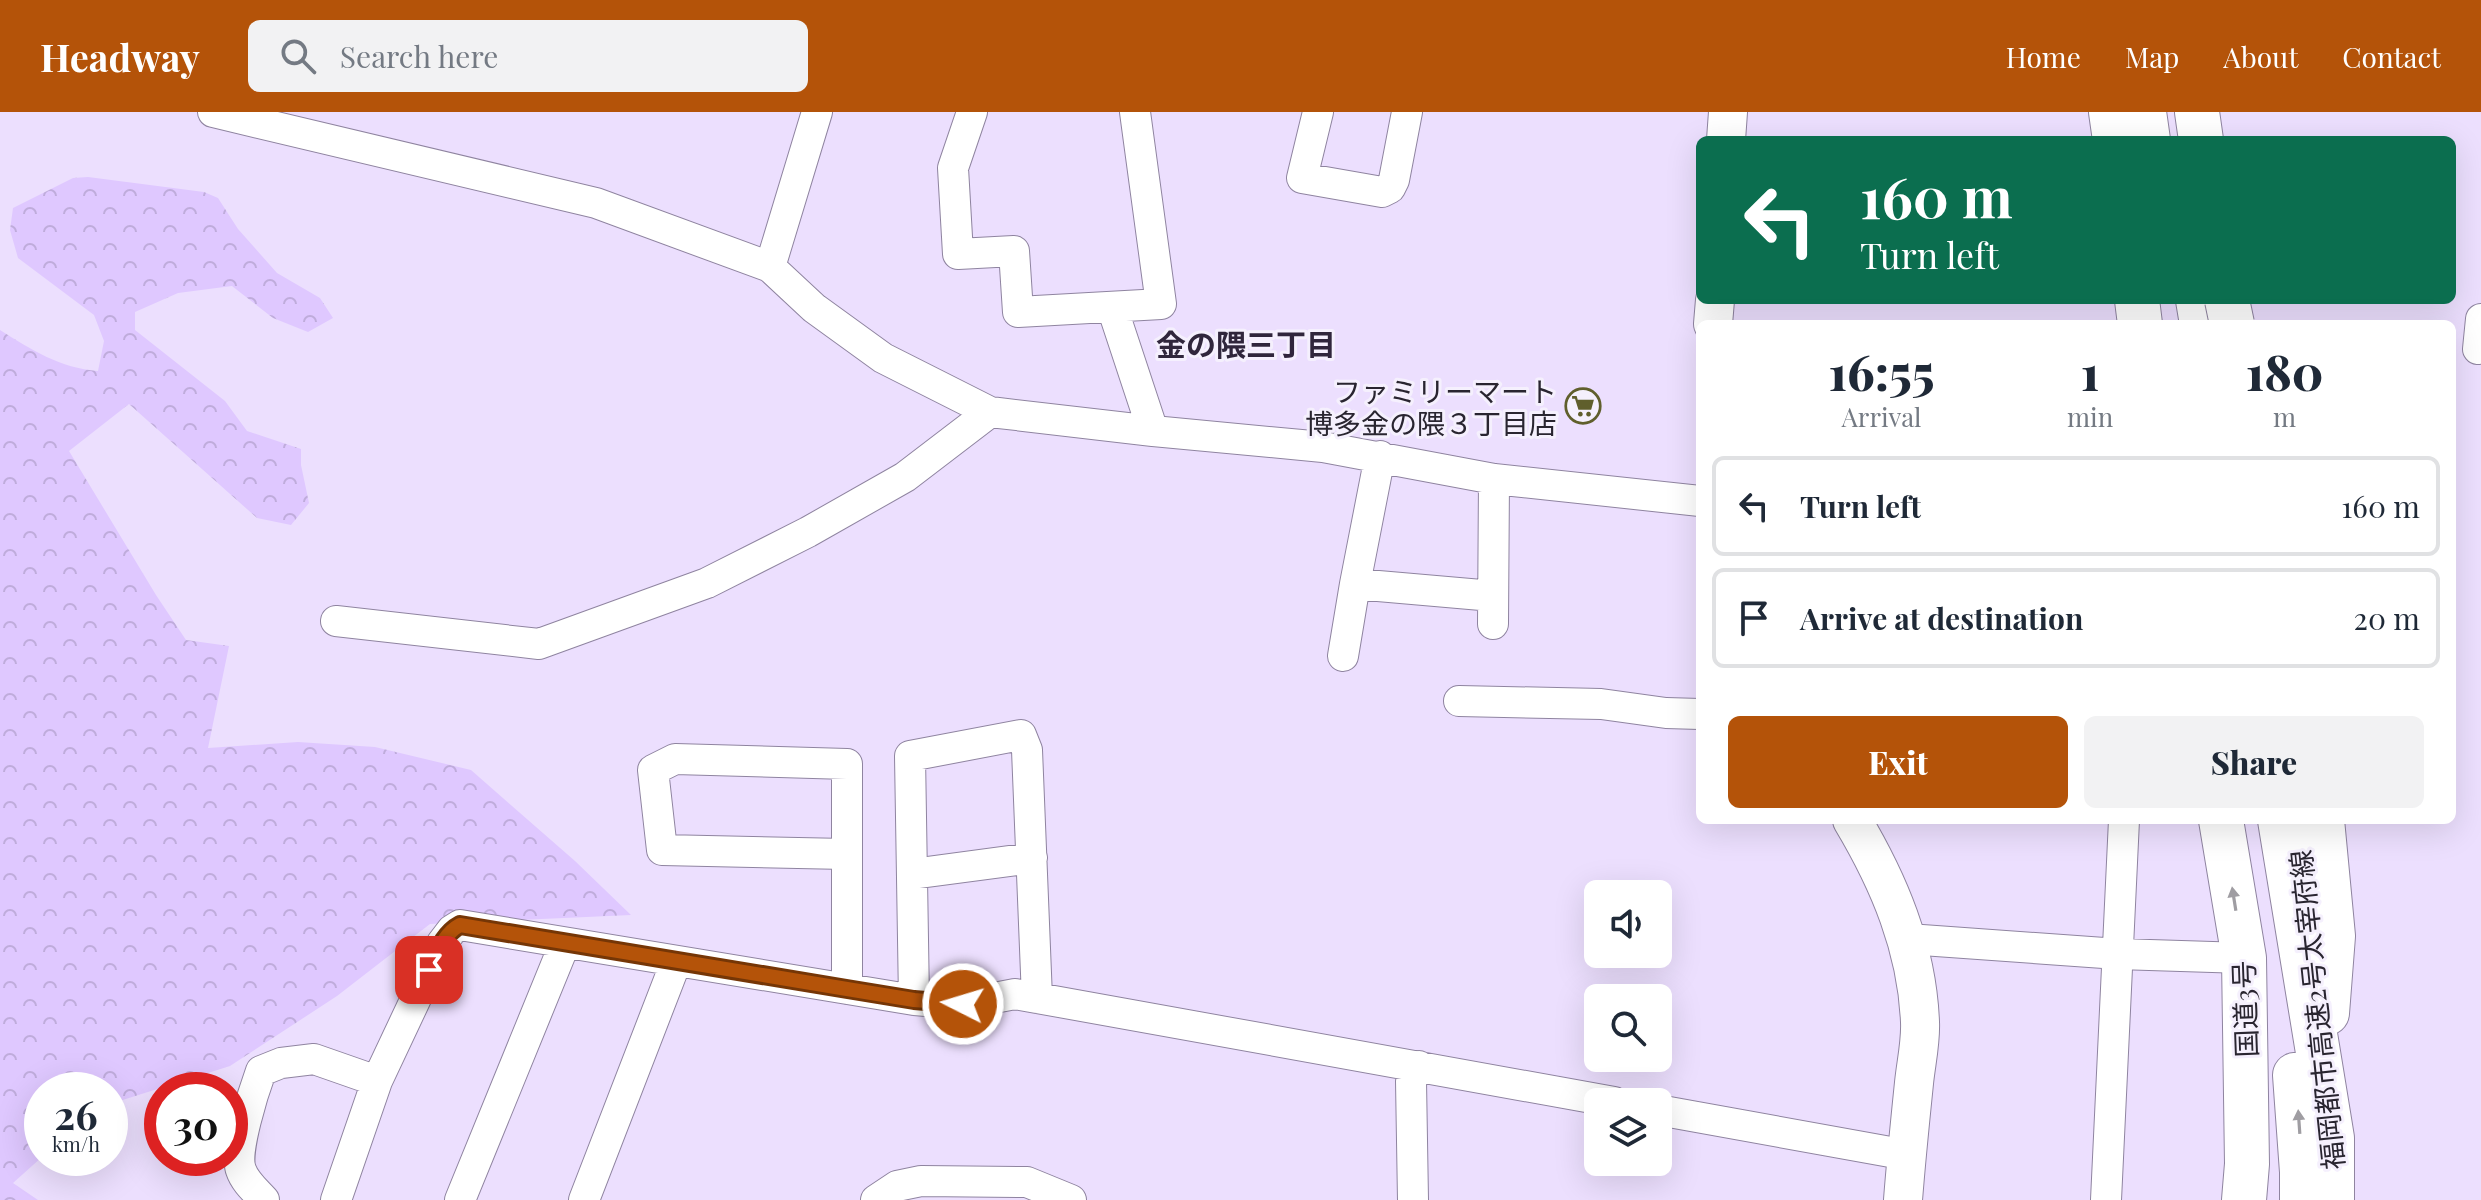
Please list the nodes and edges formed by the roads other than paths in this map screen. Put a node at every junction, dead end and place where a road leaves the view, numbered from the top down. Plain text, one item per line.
1 (213, 112) edge
2 (817, 112) edge
3 (972, 112) edge
4 (1135, 112) edge
5 (1318, 112) edge
6 (1407, 112) edge
7 (1728, 112) edge
8 (2111, 112) edge
9 (2144, 112) edge
10 (2173, 112) edge
11 (2197, 112) edge
12 (2215, 112) edge
13 (1726, 136) edge
14 (2114, 136) edge
15 (2147, 136) edge
16 (2176, 136) edge
17 (2200, 136) edge
18 (2218, 136) edge
19 (770, 267) junction
20 (1112, 307) junction
21 (2481, 319) edge
22 (2478, 349) dead end
23 (990, 412) junction
24 (1153, 431) junction
25 (1380, 456) junction
26 (1494, 479) junction
27 (1696, 501) edge
28 (1355, 584) junction
29 (336, 621) dead end
30 (1343, 656) dead end
31 (1459, 701) dead end
32 (1696, 714) edge
33 (1854, 824) edge
34 (2124, 824) edge
35 (2222, 824) edge
36 (2265, 824) edge
37 (2281, 824) edge
38 (2295, 824) edge
39 (2322, 824) edge
40 (846, 854) junction
41 (1032, 858) junction
42 (912, 874) junction
43 (1908, 939) junction
44 (565, 943) junction
45 (2118, 954) junction
46 (2244, 958) junction
47 (676, 962) junction
48 (847, 989) junction
49 (1037, 998) junction
50 (914, 1000) junction
51 (2325, 1044) junction
52 (2245, 1051) junction
53 (1419, 1066) junction
54 (377, 1081) junction
55 (1584, 1096) edge
56 (1672, 1113) edge
57 (1907, 1155) junction
58 (264, 1200) edge
59 (336, 1200) edge
60 (460, 1200) edge
61 (584, 1200) edge
62 (876, 1200) edge
63 (1071, 1200) edge
64 (1413, 1200) edge
65 (1903, 1200) edge
66 (2106, 1200) edge
67 (2244, 1200) edge
68 (2266, 1200) edge
69 (2302, 1200) edge
70 (2334, 1200) edge

1 - 19 street
2 - 19 street
3 - 20 street
4 - 20 street
5 - 6 street
7 - 13 main road
8 - 14 highway
9 - 15 highway
10 - 16 highway
11 - 17 highway
12 - 18 highway
19 - 23 street
20 - 24 street
21 - 22 street
23 - 24 street
23 - 29 street
24 - 25 street
25 - 26 street
25 - 28 street
26 - 27 street
26 - 28 street
28 - 30 street
31 - 32 street
33 - 43 main road
34 - 45 street
46 -> 35 highway, 国道3号
69 -> 36 highway, 福岡都市高速2号太宰府線
37 - 70 highway
38 - 51 highway, 福岡都市高速2号太宰府線
39 - 51 highway
40 - 40 street
40 - 48 street
41 - 42 street
41 - 42 street
41 - 49 street
42 - 50 street
43 - 45 street
43 - 57 main road
44 - 47 street
44 - 54 street
44 - 60 street
45 - 46 street
45 - 66 street
46 - 52 highway, 国道3号
47 - 48 street
47 - 61 street
48 - 50 street
49 - 50 street
49 - 53 street
51 - 70 highway, 福岡都市高速2号太宰府線
52 - 67 highway, 国道3号
52 - 68 highway
53 - 55 street
53 - 64 street
54 - 58 street
54 - 59 street
56 - 57 street
57 - 65 main road
62 - 63 street

